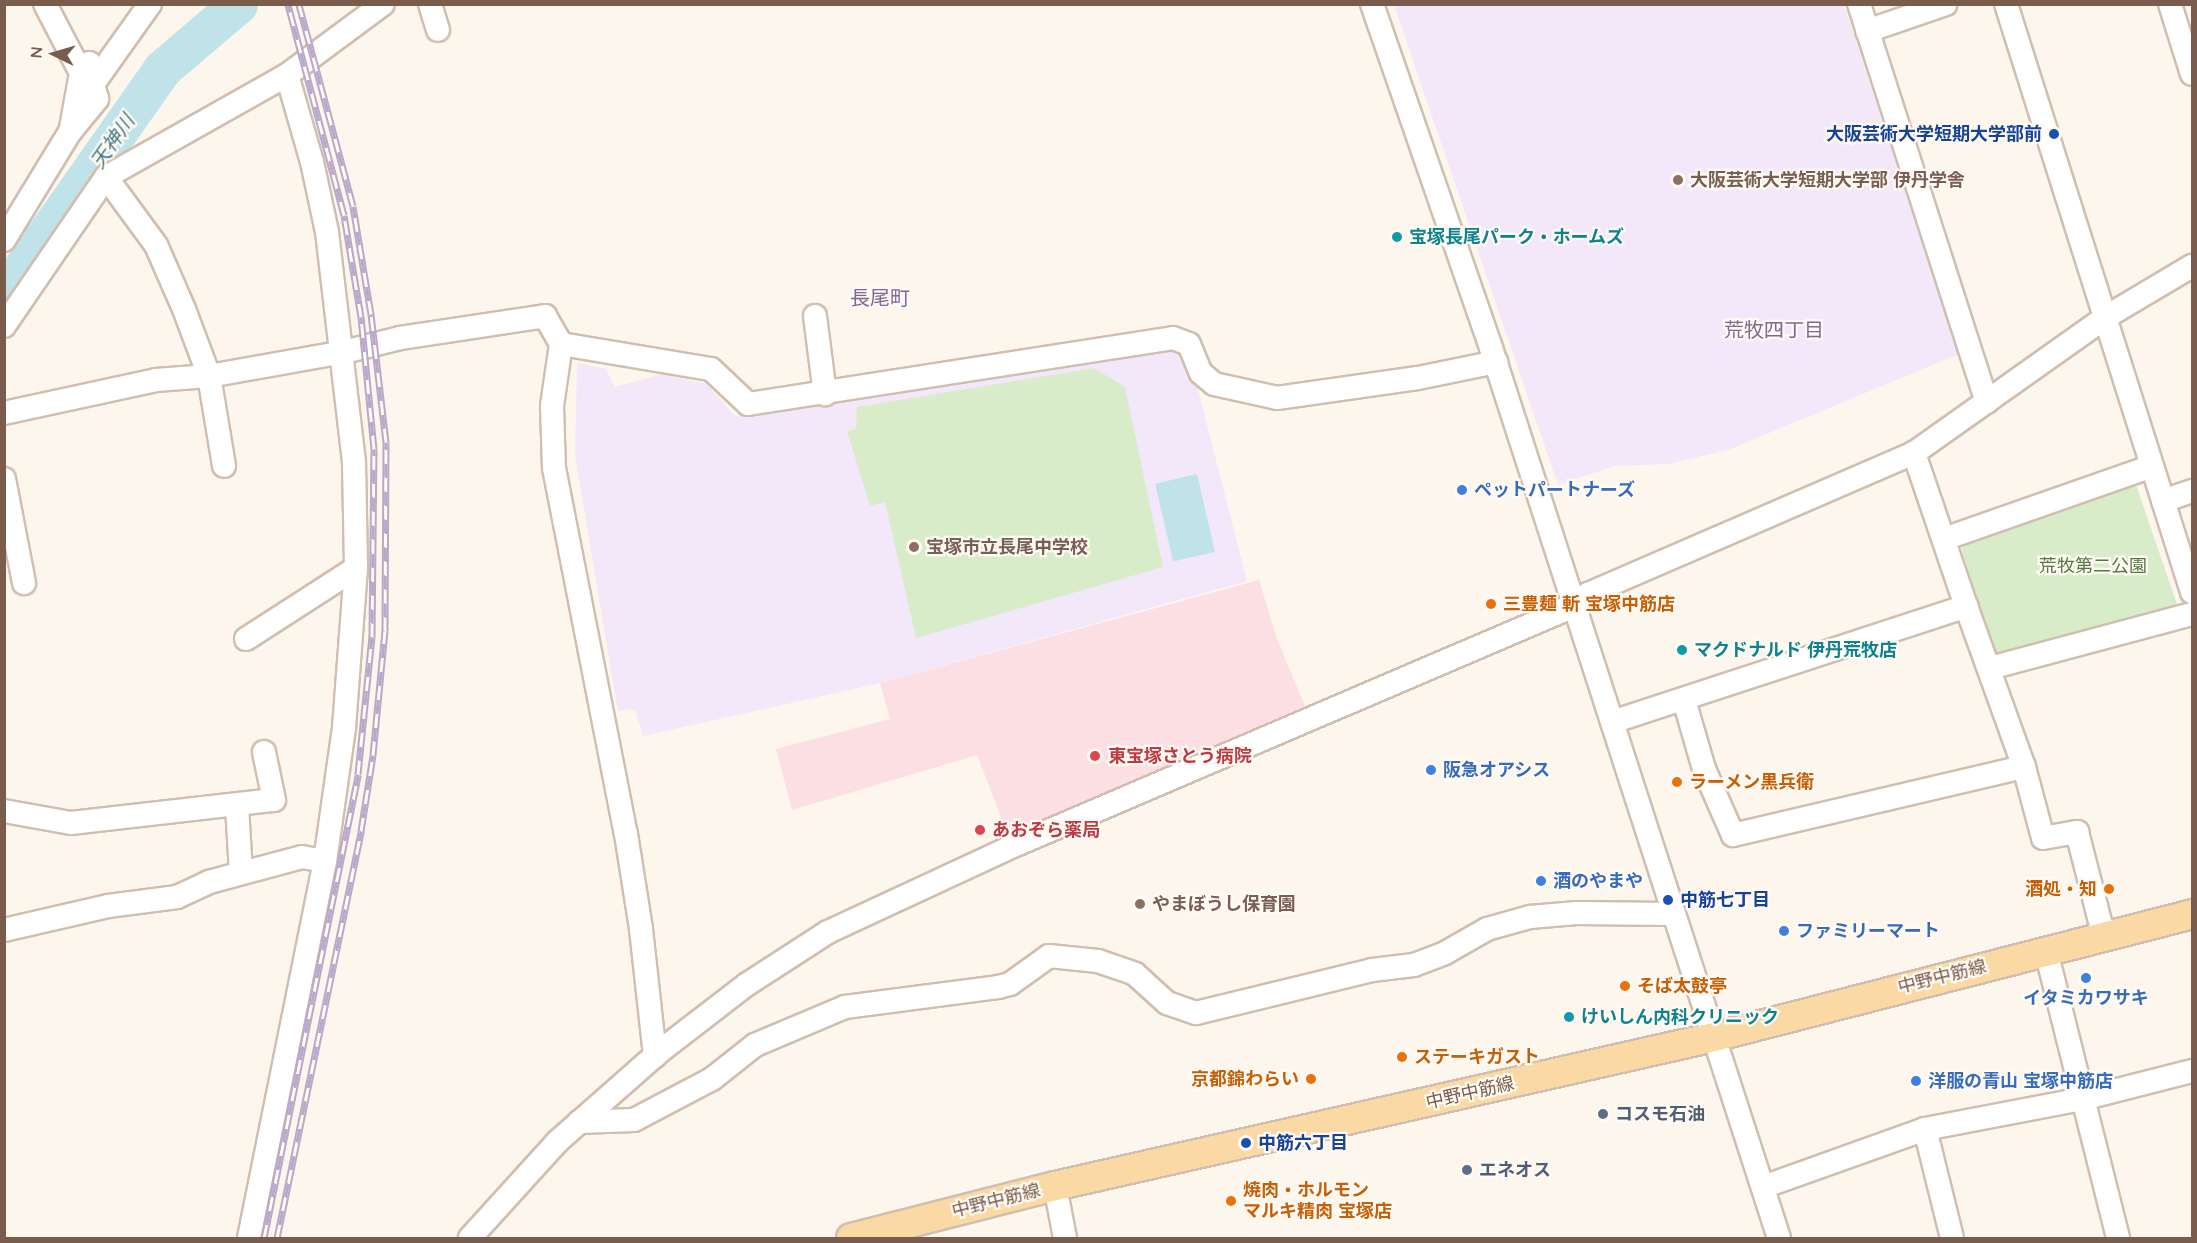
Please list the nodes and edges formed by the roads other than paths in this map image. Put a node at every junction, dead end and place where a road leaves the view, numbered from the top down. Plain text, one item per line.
1 (45, 4) edge
2 (150, 4) edge
3 (383, 4) edge
4 (430, 4) edge
5 (1372, 4) edge
6 (1859, 4) edge
7 (1946, 4) edge
8 (2006, 4) edge
9 (2170, 4) edge
10 (135, 25) junction
11 (438, 30) dead end
12 (1867, 31) junction
13 (81, 73) junction
14 (2193, 74) edge
15 (287, 75) junction
16 (70, 132) junction
17 (106, 177) junction
18 (4, 240) edge
19 (2193, 266) edge
20 (815, 316) dead end
21 (2106, 317) junction
22 (4, 326) edge
23 (561, 344) junction
24 (344, 352) junction
25 (1496, 362) junction
26 (209, 376) junction
27 (825, 394) junction
28 (1987, 402) junction
29 (4, 412) edge
30 (1914, 453) junction
31 (224, 466) dead end
32 (2152, 466) junction
33 (4, 479) edge
34 (2193, 491) edge
35 (2163, 501) junction
36 (1944, 539) junction
37 (356, 567) junction
38 (24, 584) dead end
39 (2193, 592) edge
40 (1575, 605) junction
41 (1966, 606) junction
42 (2193, 614) edge
43 (246, 639) dead end
44 (1990, 668) junction
45 (1684, 700) junction
46 (1612, 722) junction
47 (264, 752) dead end
48 (2024, 767) junction
49 (237, 806) junction
50 (4, 811) edge
51 (325, 861) junction
52 (241, 873) junction
53 (1673, 914) junction
54 (2193, 914) edge
55 (4, 930) edge
56 (2104, 937) junction
57 (2046, 951) junction
58 (1714, 1038) junction
59 (655, 1056) junction
60 (2193, 1071) edge
61 (2082, 1099) junction
62 (579, 1122) junction
63 (1925, 1129) junction
64 (1055, 1186) junction
65 (1763, 1187) junction
66 (249, 1239) edge
67 (470, 1239) edge
68 (851, 1239) edge
69 (1065, 1239) edge
70 (1779, 1239) edge
71 (1952, 1239) edge
72 (2118, 1239) edge

1 - 13 street
2 - 10 street
3 - 15 street
4 - 11 street
5 - 25 street
6 - 12 street
7 - 12 street
8 - 21 street
9 - 14 street
10 - 13 street
10 - 16 street
12 - 28 street
13 - 16 street
15 - 17 street
15 - 24 street
16 - 18 street
17 - 22 street
17 - 26 street
19 - 21 street
20 - 27 street
21 - 28 street
21 - 32 street
23 - 24 street
23 - 27 street
23 - 59 street
24 - 26 street
24 - 37 street
25 - 27 street
25 - 40 street
26 - 29 street
26 - 31 street
28 - 30 street
30 - 36 street
30 - 40 street
32 - 35 street
32 - 36 street
33 - 38 street
34 - 35 street
35 - 39 street
36 - 41 street
37 - 43 street
37 - 51 street
40 - 46 street
40 - 59 street
41 - 44 street
41 - 45 street
42 - 44 street
44 - 48 street
45 - 46 street
45 - 48 street
46 - 53 street
47 - 49 street
48 - 56 street
49 - 50 street
49 - 52 street
51 - 52 street
51 - 66 street
52 - 55 street
53 - 58 street
53 - 62 street
54 - 56 main road, 中野中筋線
56 - 57 main road, 中野中筋線
57 - 58 main road, 中野中筋線
57 - 61 street
58 - 64 main road, 中野中筋線
58 - 65 street
59 - 62 street
60 - 61 street
61 - 63 street
61 - 72 street
62 - 67 street
63 - 65 street
63 - 71 street
64 - 68 main road, 中野中筋線
64 - 69 street
65 - 70 street

